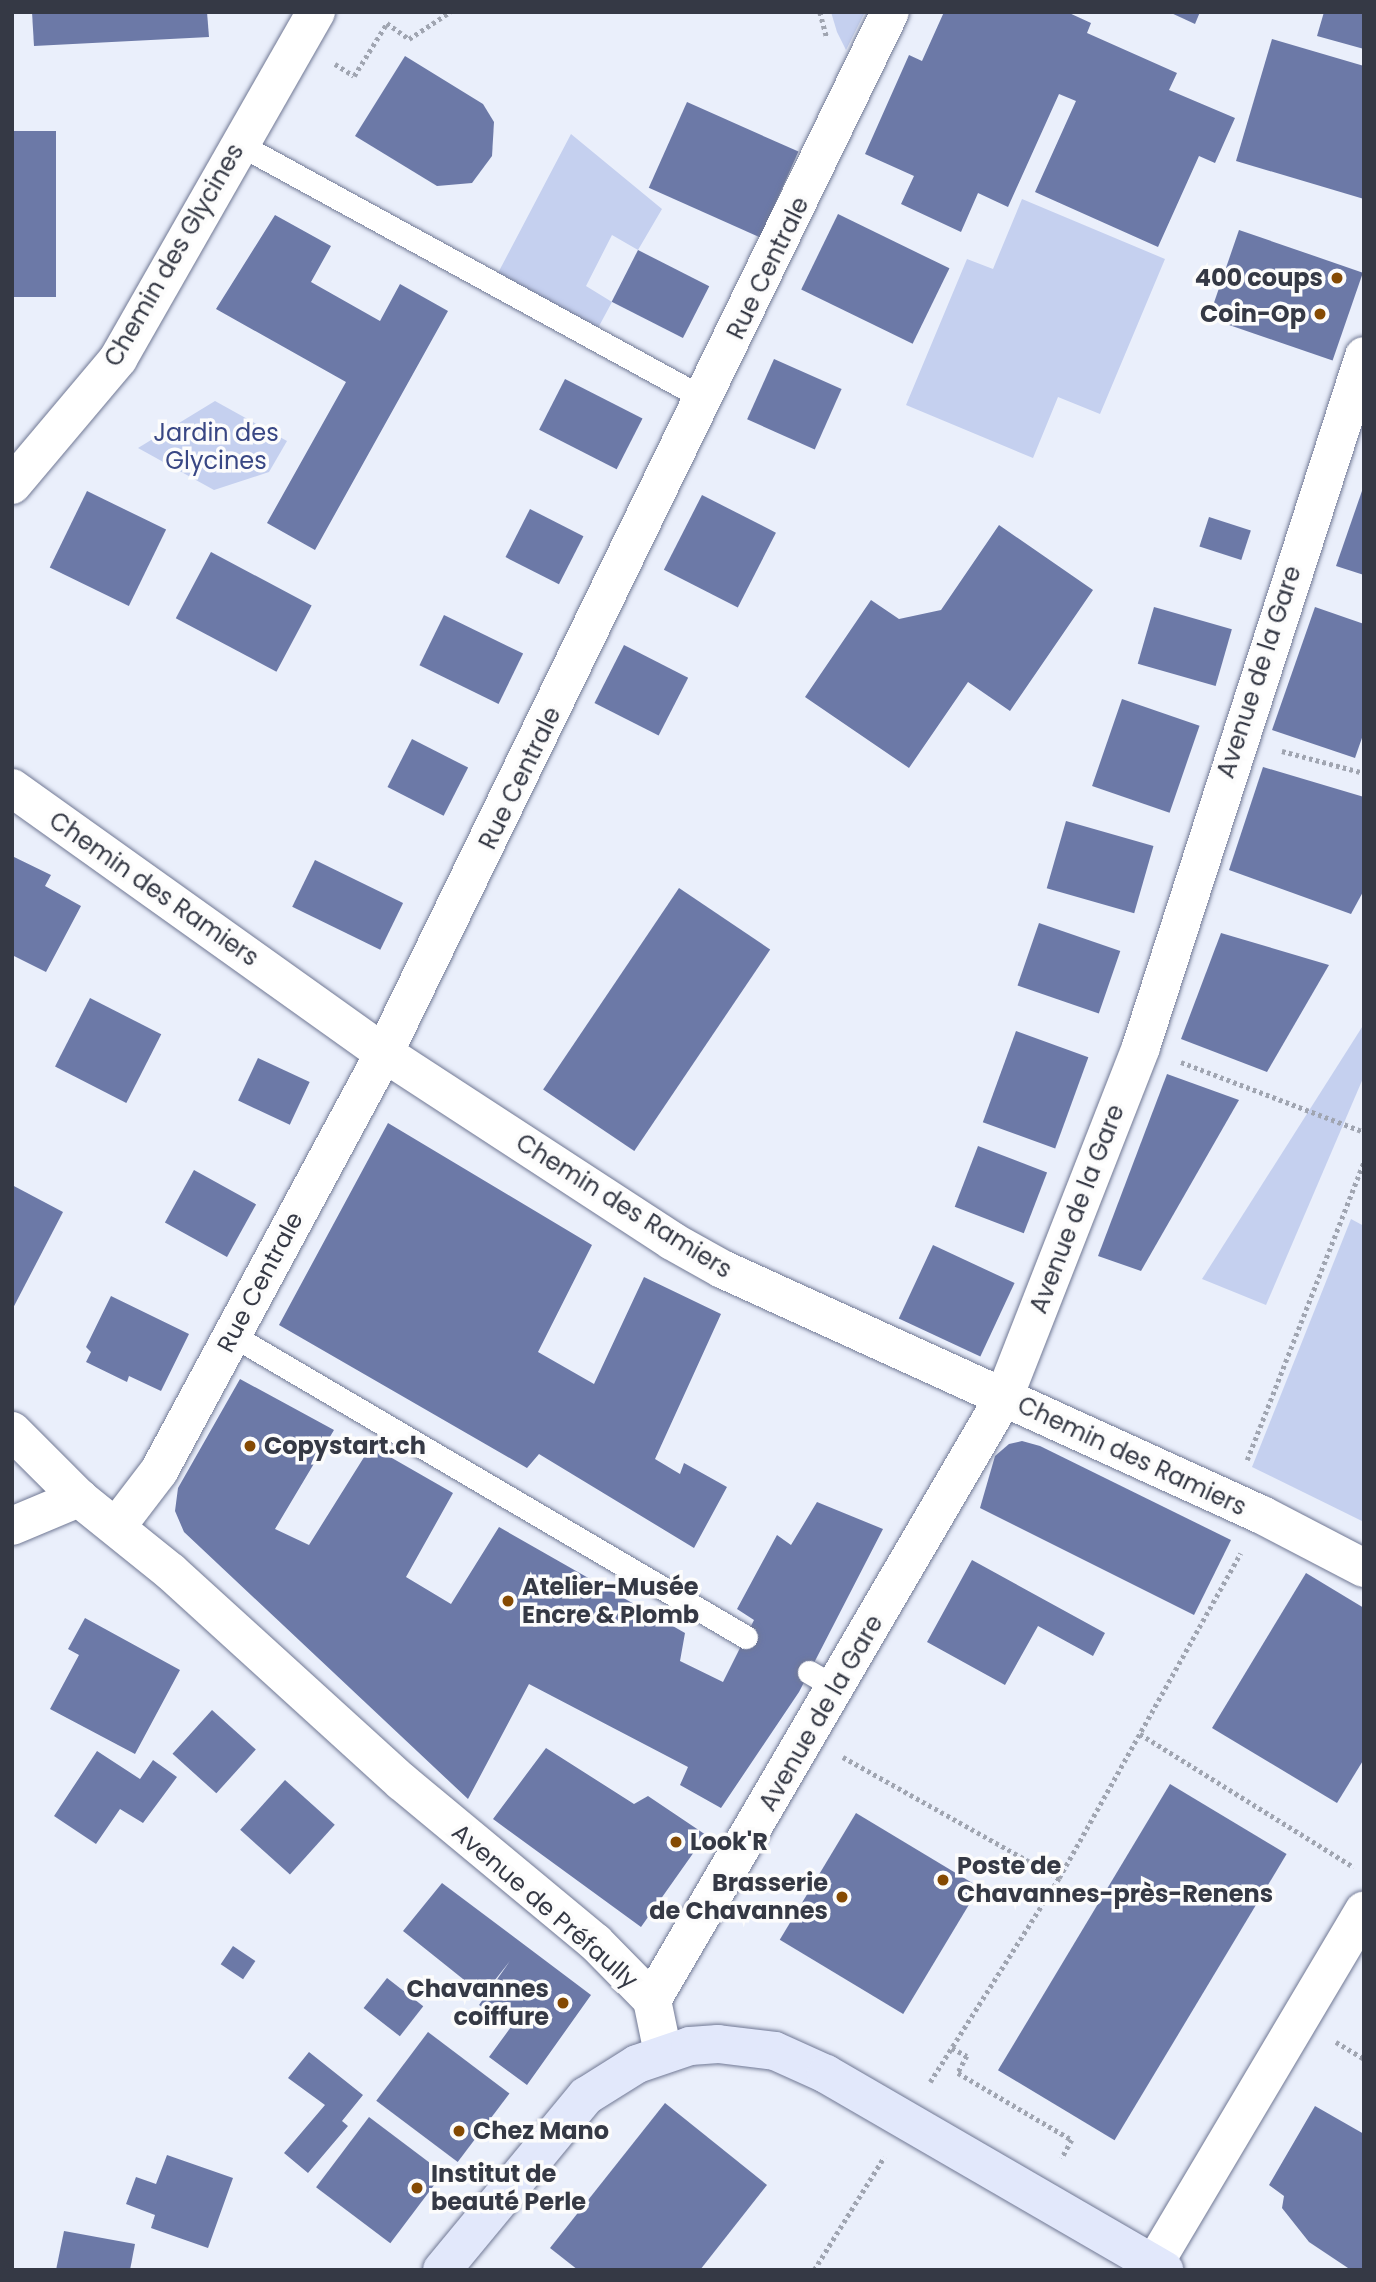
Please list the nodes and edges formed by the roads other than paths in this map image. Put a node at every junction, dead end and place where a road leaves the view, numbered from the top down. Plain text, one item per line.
1 (891, 12) edge
2 (307, 26) edge
3 (239, 144) junction
4 (1364, 356) edge
5 (705, 398) junction
6 (12, 485) edge
7 (12, 788) edge
8 (384, 1053) junction
9 (232, 1335) junction
10 (1004, 1397) junction
11 (12, 1430) edge
12 (79, 1498) junction
13 (12, 1526) edge
14 (117, 1526) junction
15 (1364, 1568) edge
16 (746, 1637) dead end
17 (1364, 1911) edge
18 (652, 2000) junction
19 (663, 2053) junction
20 (1159, 2267) edge
21 (442, 2270) edge

1 - 5 street, Rue Centrale
2 - 3 street, Chemin des Glycines
3 - 5 lane
3 - 6 street, Chemin des Glycines
4 - 10 street, Avenue de la Gare
5 - 8 street, Rue Centrale
7 - 8 street, Chemin des Ramiers
8 - 9 street, Rue Centrale
8 - 10 street, Chemin des Ramiers
9 - 14 street, Rue Centrale
9 - 16 lane
10 - 15 street, Chemin des Ramiers
10 - 18 street, Avenue de la Gare
11 - 12 street, Avenue de Préfaully
12 - 13 street
12 - 14 street, Avenue de Préfaully
14 - 18 street, Avenue de Préfaully
17 - 20 street
18 - 19 street, Avenue de Préfaully
19 - 20 street
19 - 21 street

